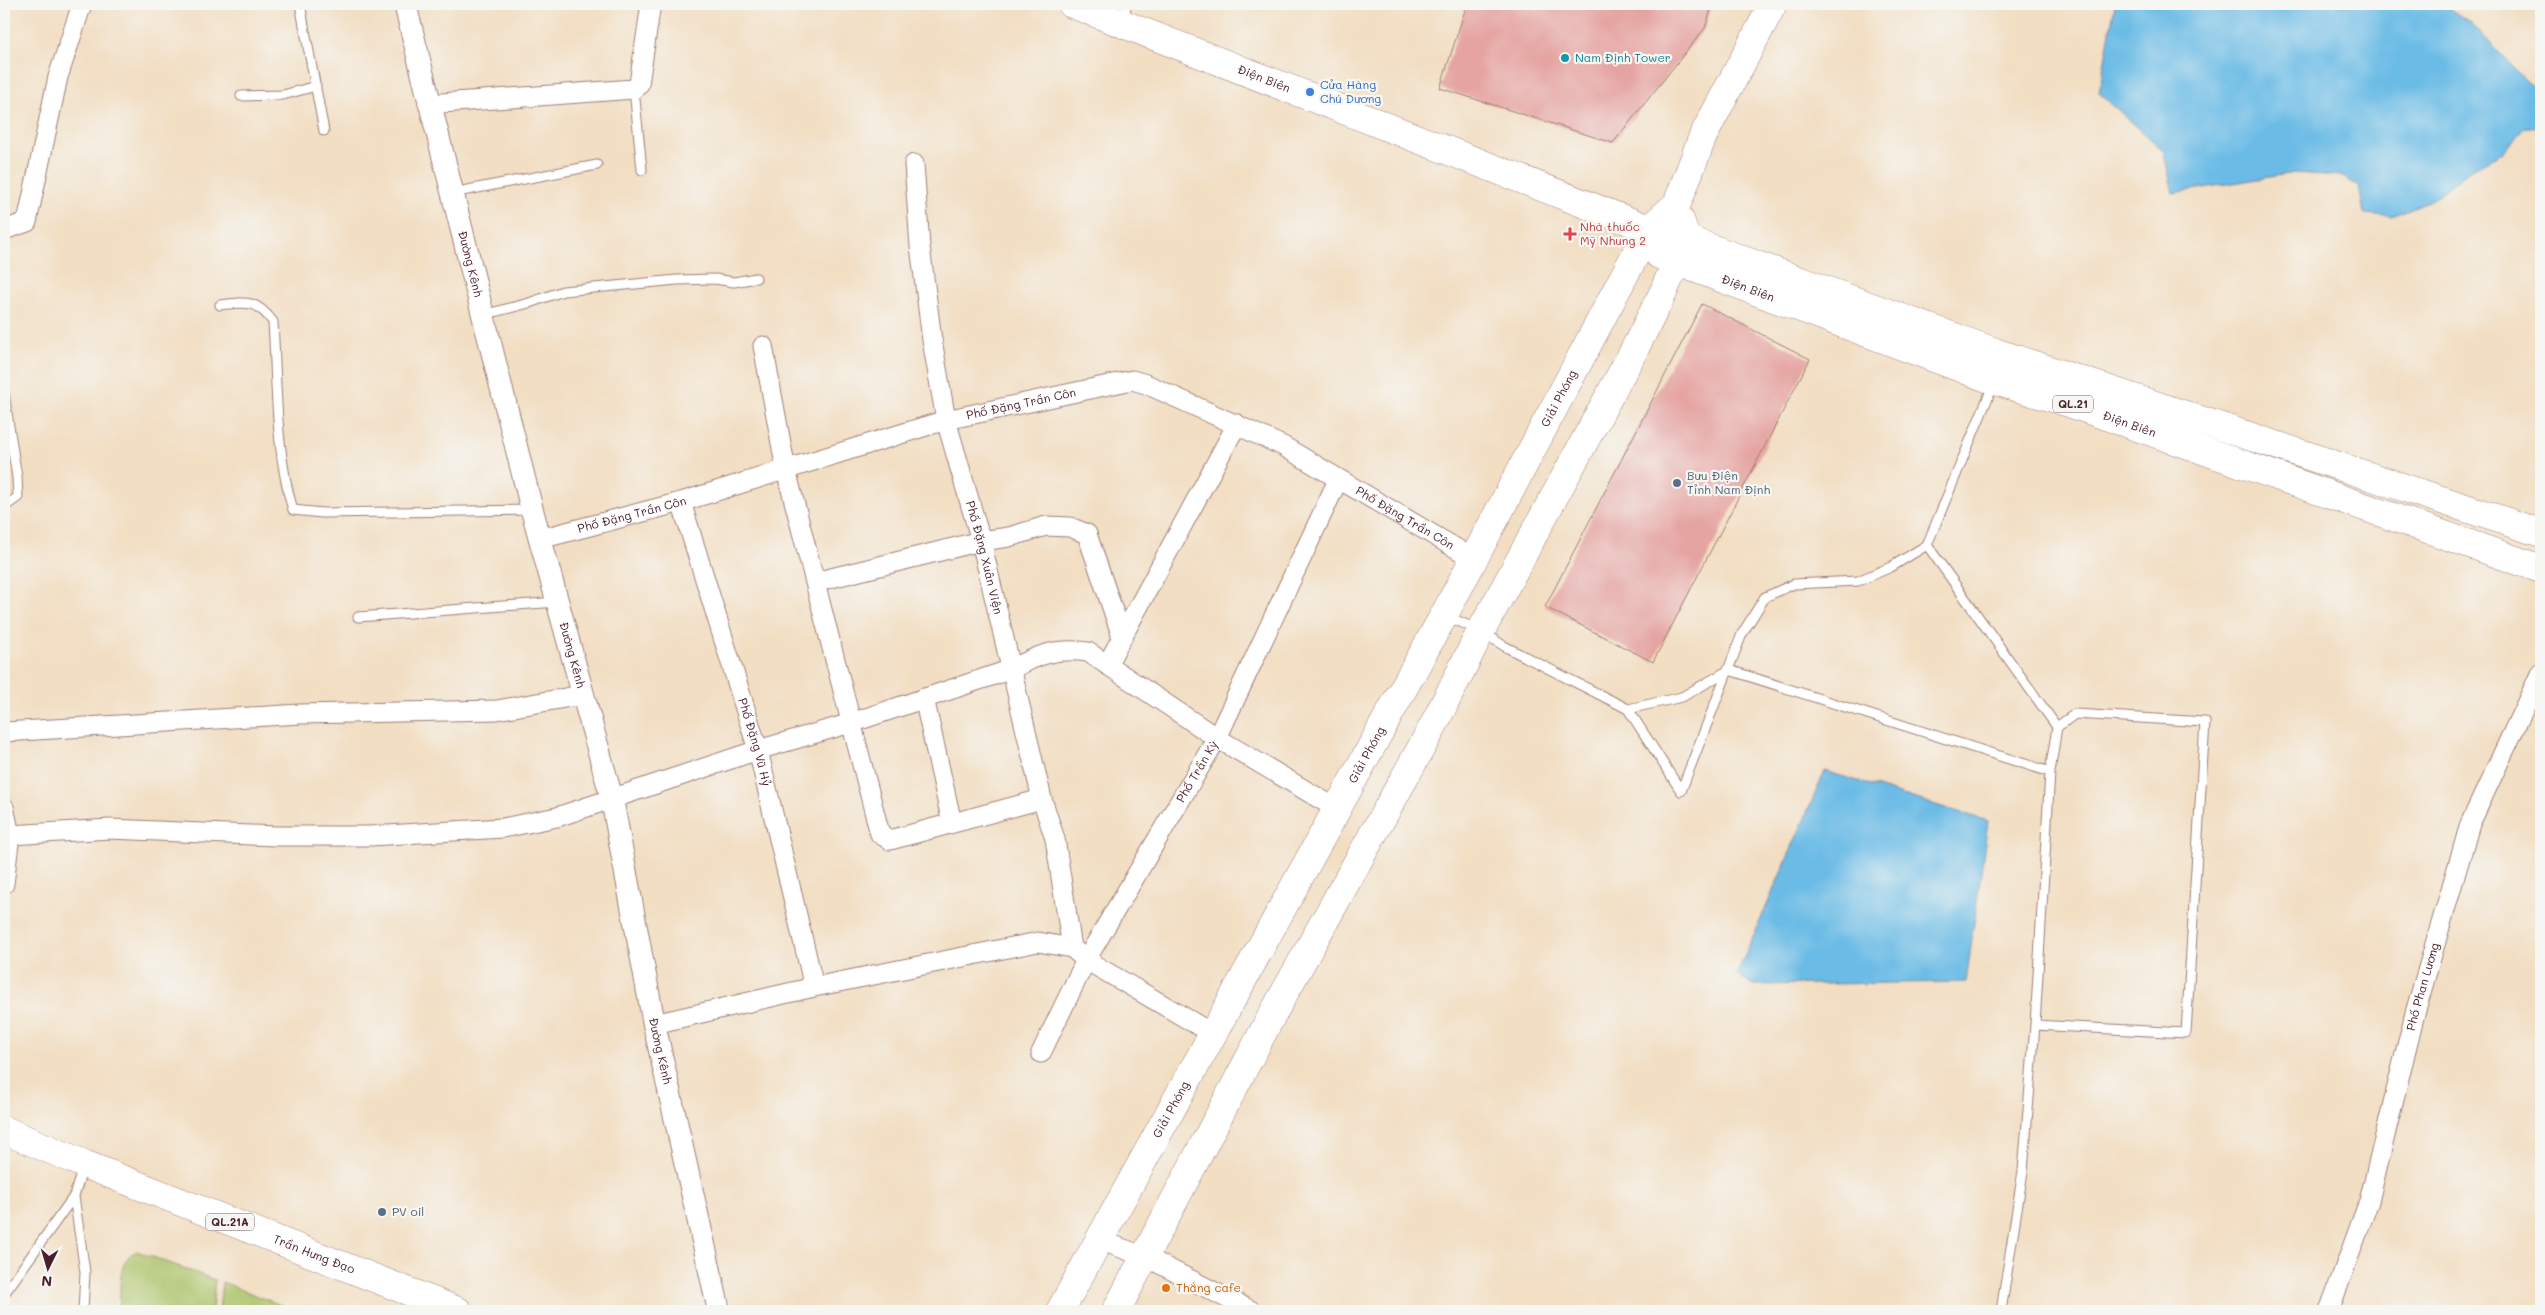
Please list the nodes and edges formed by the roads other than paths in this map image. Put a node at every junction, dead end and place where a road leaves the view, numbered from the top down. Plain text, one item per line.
1 (82, 4) edge
2 (300, 4) edge
3 (404, 4) edge
4 (651, 4) edge
5 (1072, 4) edge
6 (1773, 4) edge
7 (1125, 14) edge
8 (316, 86) junction
9 (634, 89) junction
10 (240, 96) dead end
11 (428, 104) junction
12 (324, 131) dead end
13 (914, 164) dead end
14 (597, 165) dead end
15 (642, 170) dead end
16 (451, 193) junction
17 (1677, 204) junction
18 (4, 230) edge
19 (1644, 239) junction
20 (1681, 250) junction
21 (756, 278) dead end
22 (220, 305) dead end
23 (482, 315) junction
24 (763, 346) dead end
25 (1995, 381) junction
26 (4, 394) edge
27 (946, 420) junction
28 (1237, 424) junction
29 (786, 470) junction
30 (1338, 480) junction
31 (681, 502) junction
32 (4, 507) edge
33 (532, 510) junction
34 (2541, 533) edge
35 (540, 539) junction
36 (980, 541) junction
37 (1927, 544) junction
38 (1474, 559) junction
39 (2541, 569) edge
40 (815, 582) junction
41 (558, 602) junction
42 (1444, 615) junction
43 (358, 617) dead end
44 (1481, 631) junction
45 (1122, 637) junction
46 (1107, 665) junction
47 (1012, 669) junction
48 (1729, 670) junction
49 (2541, 672) edge
50 (582, 695) junction
51 (924, 698) junction
52 (1628, 709) junction
53 (851, 723) junction
54 (2056, 727) junction
55 (4, 732) edge
56 (1217, 738) junction
57 (758, 750) junction
58 (2050, 772) junction
59 (612, 799) junction
60 (1042, 799) junction
61 (4, 807) edge
62 (1337, 809) junction
63 (952, 824) junction
64 (10, 835) junction
65 (4, 884) edge
66 (1072, 948) junction
67 (1086, 960) junction
68 (814, 987) junction
69 (654, 1024) junction
70 (2035, 1025) junction
71 (1213, 1034) junction
72 (1041, 1053) dead end
73 (4, 1130) edge
74 (84, 1164) junction
75 (74, 1196) junction
76 (1099, 1240) junction
77 (1146, 1256) junction
78 (4, 1294) edge
79 (84, 1311) edge
80 (458, 1311) edge
81 (719, 1311) edge
82 (1060, 1311) edge
83 (1116, 1311) edge
84 (1252, 1311) edge
85 (2001, 1311) edge
86 (2329, 1311) edge

1 - 18 street
2 - 8 lane
3 - 11 street, Đường Kênh
4 - 9 street
5 - 7 main road, Điện Biên / QL.21
6 - 17 main road, Giải Phóng
7 - 19 main road, Điện Biên / QL.21
8 - 10 lane
8 - 12 lane
9 - 11 street
9 - 15 lane
11 - 16 street, Đường Kênh
13 - 27 street, Phố Đặng Xuân Viện
14 - 16 lane
16 - 23 street, Đường Kênh
17 - 19 main road, Giải Phóng
17 - 20 main road
19 - 20 main road, Điện Biên / QL.21
19 - 38 main road, Giải Phóng
20 - 25 main road, Điện Biên / QL.21
20 - 34 main road, Điện Biên / QL.21
20 - 44 main road
21 - 23 lane
22 - 33 lane
23 - 33 street, Đường Kênh
24 - 29 street
25 - 37 lane
25 - 39 main road, Điện Biên / QL.21
26 - 32 lane
27 - 28 street, Phố Đặng Trần Côn
27 - 29 street, Phố Đặng Trần Côn
27 - 36 street, Phố Đặng Xuân Viện
28 - 30 street, Phố Đặng Trần Côn
28 - 45 street
29 - 31 street, Phố Đặng Trần Côn
29 - 40 street
30 - 38 street, Phố Đặng Trần Côn
30 - 56 street, Phố Trần Kỳ
31 - 35 street, Phố Đặng Trần Côn
31 - 57 street, Phố Đặng Vũ Hỷ
33 - 35 street, Đường Kênh
35 - 41 street, Đường Kênh
36 - 40 street
36 - 45 street
36 - 47 street, Phố Đặng Xuân Viện
37 - 48 lane
37 - 54 lane
38 - 42 main road, Giải Phóng
40 - 53 street
41 - 43 lane
41 - 50 street, Đường Kênh
42 - 44 lane
42 - 62 main road, Giải Phóng
44 - 52 lane
44 - 77 main road
45 - 46 street
46 - 47 street
46 - 56 street
47 - 51 street
47 - 60 street, Phố Đặng Xuân Viện
48 - 52 lane
48 - 52 lane
48 - 58 lane
49 - 86 street, Phố Phan Lương
50 - 55 street
50 - 59 street, Đường Kênh
51 - 53 street
51 - 63 street
53 - 57 street
53 - 63 street
54 - 58 lane
54 - 70 lane
56 - 62 street
56 - 67 street, Phố Trần Kỳ
57 - 59 street
57 - 68 street, Phố Đặng Vũ Hỷ
58 - 70 lane
59 - 64 street
59 - 69 street, Đường Kênh
60 - 63 street
60 - 66 street, Phố Đặng Xuân Viện
61 - 64 street
62 - 71 main road, Giải Phóng
64 - 65 street
66 - 67 street
66 - 68 street
67 - 71 street
67 - 72 street, Phố Trần Kỳ
68 - 69 street
69 - 81 street, Đường Kênh
70 - 85 lane
71 - 76 main road, Giải Phóng
73 - 74 main road, Trần Hưng Đạo / QL.21A
74 - 75 lane
74 - 80 main road, Trần Hưng Đạo / QL.21A
75 - 78 lane
75 - 79 lane
76 - 77 street
76 - 82 main road, Giải Phóng
77 - 83 main road
77 - 84 street

